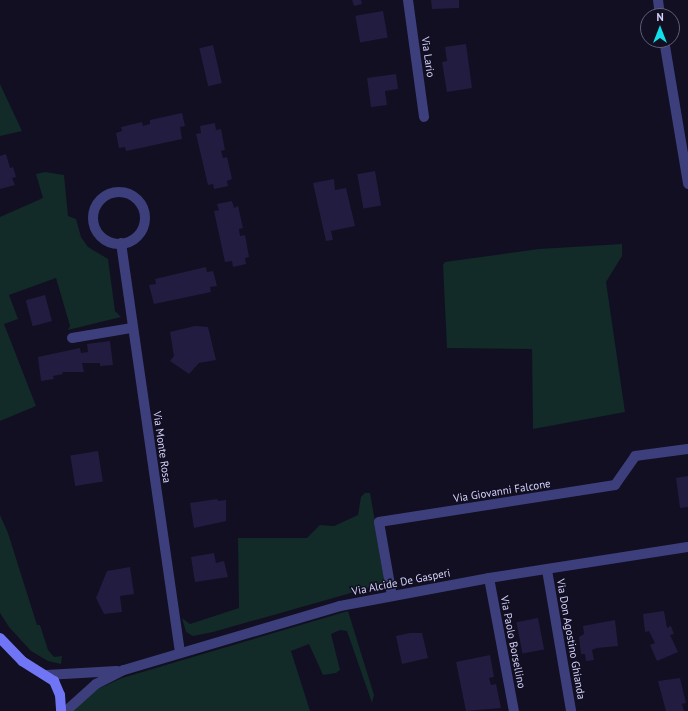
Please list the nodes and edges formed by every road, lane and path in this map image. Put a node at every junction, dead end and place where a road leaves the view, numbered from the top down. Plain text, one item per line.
1 (408, 0) edge
2 (665, 48) edge
3 (424, 117) dead end
4 (688, 184) edge
5 (121, 243) junction
6 (132, 328) junction
7 (72, 338) dead end
8 (688, 449) edge
9 (688, 547) edge
10 (547, 570) junction
11 (489, 578) junction
12 (392, 596) junction
13 (2, 638) edge
14 (180, 653) junction
15 (124, 670) junction
16 (46, 675) junction
17 (61, 711) edge
18 (66, 711) edge
19 (514, 711) edge
20 (571, 711) edge

1 - 3 street, Via Lario
2 - 4 street
5 - 5 street
5 - 6 street, Via Monte Rosa
6 - 7 street
6 - 14 street, Via Monte Rosa
8 - 12 street, Via Giovanni Falcone
9 - 10 street, Via Alcide De Gasperi
10 - 11 street, Via Alcide De Gasperi
10 - 20 street, Via Don Agostino Ghianda
11 - 12 street, Via Alcide De Gasperi
11 - 19 street, Via Paolo Borsellino
12 - 14 street, Via Alcide De Gasperi
13 - 16 main road
14 - 15 street, Via Alcide De Gasperi
15 - 16 street, Via Alcide De Gasperi
15 - 18 street, Via Alcide De Gasperi
16 - 17 main road

